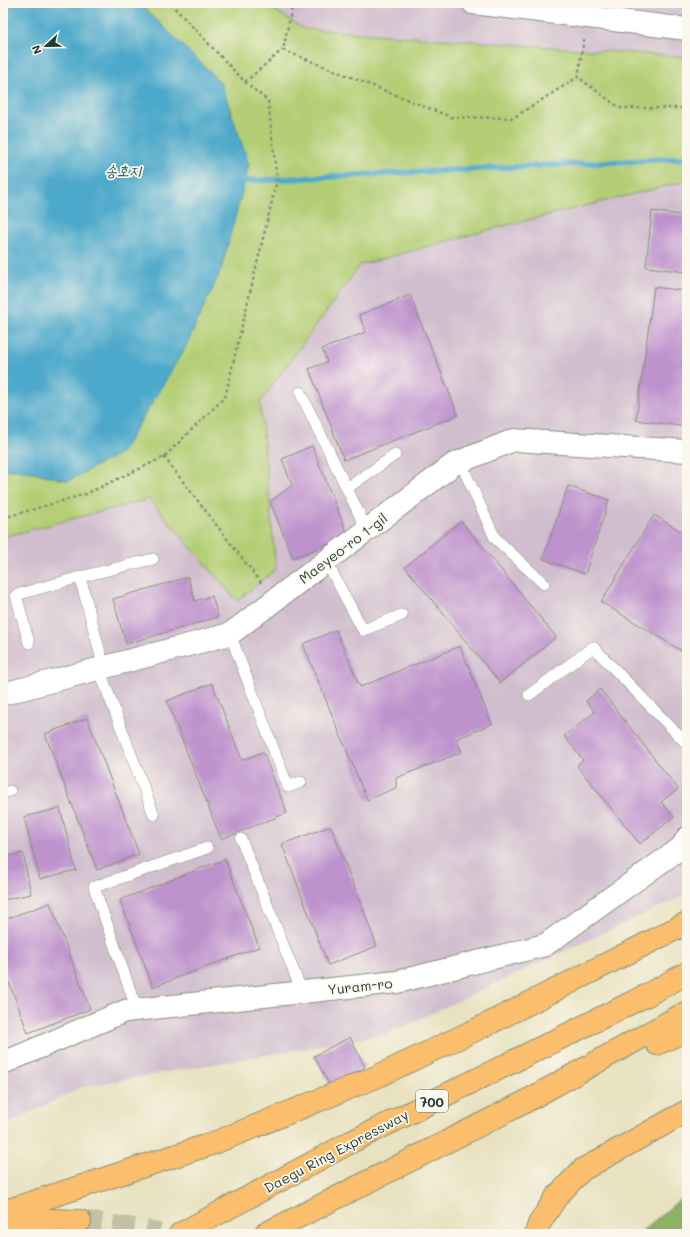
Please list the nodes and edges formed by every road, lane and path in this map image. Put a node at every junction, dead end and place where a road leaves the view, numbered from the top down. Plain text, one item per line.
1 (170, 3) edge
2 (293, 3) edge
3 (473, 3) edge
4 (587, 17) junction
5 (687, 29) edge
6 (283, 50) junction
7 (578, 77) junction
8 (244, 82) junction
9 (687, 108) edge
10 (300, 392) dead end
11 (687, 452) edge
12 (395, 455) dead end
13 (164, 457) junction
14 (460, 461) junction
15 (347, 488) junction
16 (3, 518) edge
17 (367, 530) junction
18 (153, 559) dead end
19 (326, 561) junction
20 (80, 576) junction
21 (544, 584) dead end
22 (274, 600) junction
23 (402, 615) dead end
24 (230, 634) junction
25 (29, 643) dead end
26 (101, 668) junction
27 (3, 694) edge
28 (529, 695) dead end
29 (687, 744) edge
30 (301, 782) dead end
31 (154, 815) dead end
32 (687, 838) edge
33 (241, 839) dead end
34 (207, 848) dead end
35 (687, 923) edge
36 (687, 973) edge
37 (302, 992) junction
38 (137, 1010) junction
39 (687, 1012) edge
40 (687, 1030) edge
41 (3, 1063) edge
42 (521, 1104) junction
43 (687, 1111) edge
44 (3, 1212) edge
45 (80, 1221) tunnel mouth
46 (3, 1226) edge
47 (180, 1234) edge
48 (265, 1234) edge
49 (536, 1234) edge

1 - 8 path
2 - 6 path
3 - 4 street
4 - 5 street
4 - 7 path
6 - 7 path
6 - 8 path
7 - 9 path
8 - 13 path
10 - 15 lane
11 - 14 street, Maeyeo-ro 1-gil
12 - 15 lane
13 - 16 path
13 - 22 path
14 - 17 street, Maeyeo-ro 1-gil
14 - 21 lane
15 - 17 lane
17 - 19 street, Maeyeo-ro 1-gil
18 - 20 lane
19 - 22 street, Maeyeo-ro 1-gil
19 - 23 lane
20 - 25 lane
20 - 26 lane
22 - 24 street, Maeyeo-ro 1-gil
24 - 26 street, Maeyeo-ro 1-gil
24 - 30 lane
26 - 27 street, Maeyeo-ro 1-gil
26 - 31 lane
28 - 29 lane
32 - 37 street, Yuram-ro
33 - 37 lane
34 - 38 lane
35 - 44 highway
36 - 47 highway, Daegu Ring Expressway / 700
37 - 38 street, Yuram-ro
38 - 41 street, Yuram-ro
39 - 42 highway
40 - 42 highway
42 - 48 highway
43 - 49 highway
45 - 46 highway

